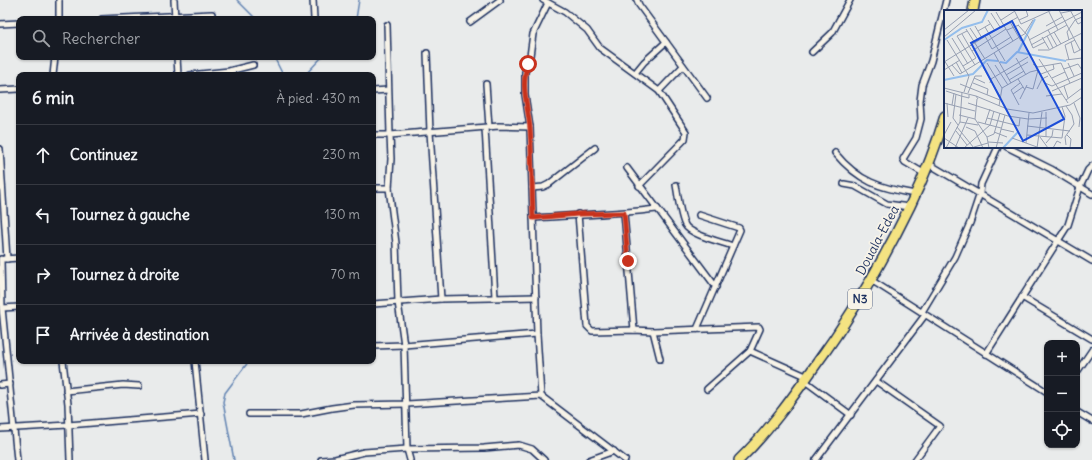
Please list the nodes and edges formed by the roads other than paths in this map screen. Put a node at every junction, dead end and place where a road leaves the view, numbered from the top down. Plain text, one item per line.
1 (59, 0) edge
2 (174, 0) edge
3 (313, 0) edge
4 (500, 0) edge
5 (637, 0) edge
6 (850, 0) edge
7 (946, 0) edge
8 (975, 0) edge
9 (545, 1) edge
10 (973, 10) edge
11 (212, 14) dead end
12 (59, 16) edge
13 (175, 16) edge
14 (187, 16) edge
15 (314, 16) edge
16 (470, 22) dead end
17 (16, 23) edge
18 (0, 24) edge
19 (387, 25) dead end
20 (666, 42) junction
21 (812, 52) dead end
22 (427, 53) dead end
23 (55, 60) edge
24 (177, 60) edge
25 (253, 65) dead end
26 (683, 66) junction
27 (53, 72) edge
28 (178, 72) edge
29 (219, 72) edge
30 (635, 73) junction
31 (486, 84) dead end
32 (16, 89) edge
33 (0, 90) edge
34 (376, 90) edge
35 (388, 90) junction
36 (659, 91) junction
37 (707, 98) dead end
38 (944, 121) edge
39 (487, 127) junction
40 (530, 127) junction
41 (430, 132) junction
42 (376, 135) edge
43 (390, 135) junction
44 (595, 148) dead end
45 (998, 148) edge
46 (1009, 148) edge
47 (0, 149) edge
48 (835, 153) dead end
49 (929, 164) junction
50 (1092, 166) edge
51 (626, 168) dead end
52 (925, 174) junction
53 (844, 184) dead end
54 (676, 185) dead end
55 (639, 186) junction
56 (1080, 187) junction
57 (376, 188) edge
58 (389, 188) junction
59 (532, 188) junction
60 (980, 193) junction
61 (915, 194) junction
62 (1092, 194) edge
63 (1, 198) edge
64 (909, 206) junction
65 (657, 209) junction
66 (624, 213) junction
67 (578, 214) junction
68 (699, 214) dead end
69 (533, 218) junction
70 (1059, 240) junction
71 (733, 246) junction
72 (16, 258) edge
73 (3, 259) edge
74 (1092, 261) edge
75 (871, 280) junction
76 (716, 287) junction
77 (1022, 296) junction
78 (495, 297) junction
79 (536, 297) junction
80 (441, 299) junction
81 (398, 302) junction
82 (376, 304) edge
83 (2, 308) junction
84 (16, 308) edge
85 (923, 313) junction
86 (697, 329) junction
87 (634, 330) junction
88 (653, 331) junction
89 (537, 334) junction
90 (1092, 339) edge
91 (3, 341) edge
92 (404, 345) junction
93 (376, 346) edge
94 (1092, 350) edge
95 (750, 351) junction
96 (986, 354) junction
97 (660, 359) dead end
98 (63, 364) edge
99 (195, 364) edge
100 (1080, 368) edge
101 (807, 379) junction
102 (876, 381) junction
103 (10, 384) junction
104 (0, 385) edge
105 (139, 386) dead end
106 (707, 389) dead end
107 (1044, 390) edge
108 (66, 391) junction
109 (541, 396) junction
110 (406, 404) junction
111 (201, 414) junction
112 (249, 414) dead end
113 (1080, 414) edge
114 (851, 415) junction
115 (1092, 421) edge
116 (68, 425) junction
117 (15, 428) junction
118 (0, 429) edge
119 (407, 449) junction
120 (614, 451) junction
121 (919, 459) edge
122 (17, 460) edge
123 (70, 460) edge
124 (205, 460) edge
125 (321, 460) edge
126 (410, 460) edge
127 (544, 460) edge
128 (589, 460) edge
129 (625, 460) edge
130 (739, 460) edge
131 (816, 460) edge

1 - 12 street
2 - 13 street
3 - 15 street
4 - 16 street
5 - 20 street
6 - 21 street
7 - 52 street
8 - 10 highway
9 - 30 street
9 - 40 street
11 - 14 street
17 - 18 street
19 - 35 street
20 - 26 street
20 - 30 street
22 - 41 street
23 - 27 street
24 - 28 street
25 - 29 street
26 - 36 street
26 - 37 street
30 - 36 street
31 - 39 street
32 - 33 street
34 - 35 street
35 - 43 street
36 - 55 street
38 - 49 highway, Douala-Edea / N3
39 - 40 street
39 - 41 street
39 - 78 street
40 - 59 street
41 - 43 street
41 - 80 street
42 - 43 street
43 - 58 street
44 - 59 street
45 - 60 street
46 - 56 street
47 - 63 street
48 - 61 street
49 - 52 highway, Douala-Edea / N3
49 - 60 street
50 - 56 street
51 - 55 street
52 - 61 highway, Douala-Edea / N3
53 - 64 street
54 - 71 street
55 - 65 street
56 - 62 street
56 - 70 street
57 - 58 street
58 - 81 street
59 - 69 street
60 - 70 street
60 - 85 street
61 - 64 highway, Douala-Edea / N3
63 - 73 street
64 - 75 highway, Douala-Edea / N3
65 - 66 street
65 - 76 street
66 - 67 street
66 - 87 street
67 - 69 street
67 - 87 street
68 - 71 street
69 - 79 street
70 - 74 street
70 - 77 street
71 - 76 street
72 - 73 street
73 - 83 street
75 - 85 street
75 - 101 highway, Douala-Edea / N3
76 - 86 street
77 - 90 street
77 - 96 street
78 - 79 street
78 - 80 street
79 - 89 street
80 - 81 street
81 - 82 street
81 - 92 street
83 - 84 street
83 - 91 street
85 - 96 street
85 - 102 street
86 - 88 street
86 - 95 street
87 - 88 street
88 - 97 street
89 - 92 street
89 - 109 street
91 - 103 street
92 - 93 street
92 - 110 street
94 - 100 street
95 - 101 street
95 - 106 street
96 - 107 street
98 - 108 street
99 - 111 street
101 - 114 street
101 - 130 highway, Douala-Edea / N3
102 - 114 street
102 - 121 street
103 - 104 street
103 - 117 street
105 - 108 street
108 - 116 street
109 - 110 street
109 - 120 street
110 - 112 street
110 - 119 street
111 - 116 street
111 - 124 street
113 - 115 street
114 - 131 street
116 - 117 street
116 - 123 street
117 - 118 street
117 - 122 street
119 - 125 street
119 - 126 street
119 - 127 street
120 - 128 street
120 - 129 street

